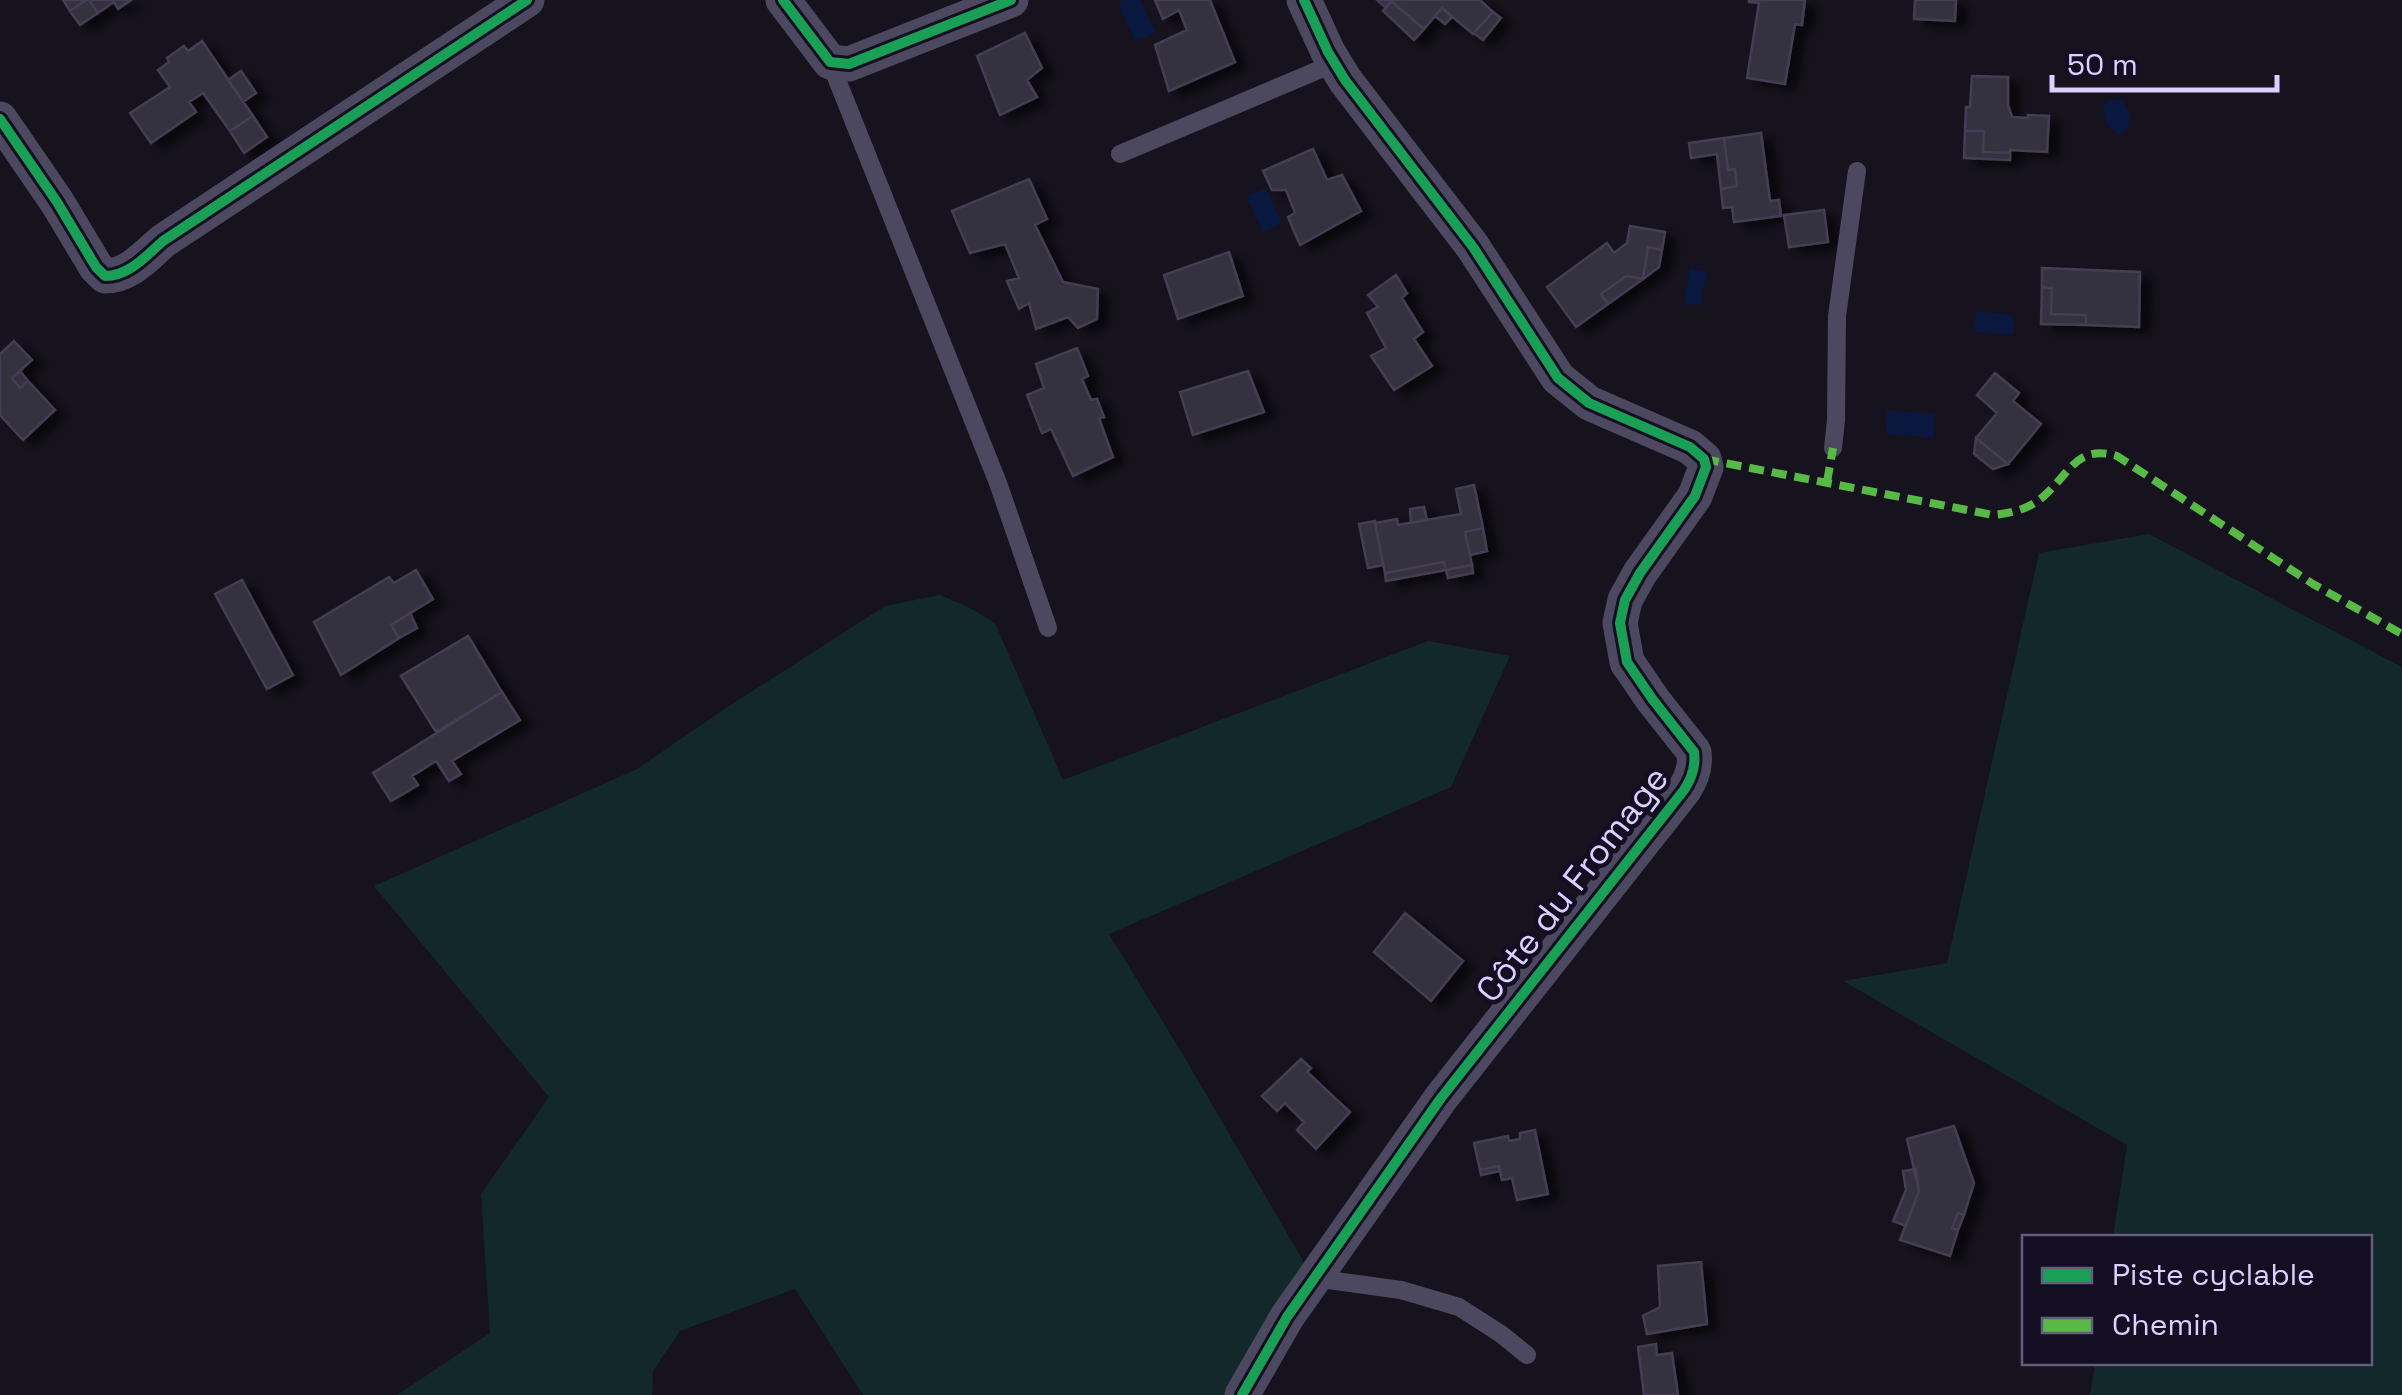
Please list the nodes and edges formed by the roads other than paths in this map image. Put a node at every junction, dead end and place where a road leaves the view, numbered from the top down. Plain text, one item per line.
1 (527, 0) edge
2 (783, 0) edge
3 (1011, 0) edge
4 (1304, 0) edge
5 (830, 62) junction
6 (1335, 63) junction
7 (0, 119) edge
8 (1120, 154) dead end
9 (1857, 171) dead end
10 (1833, 448) dead end
11 (1048, 628) dead end
12 (1314, 1278) junction
13 (1527, 1355) dead end
14 (1242, 1395) edge

1 - 7 street
2 - 5 street
3 - 5 street
4 - 6 street, Côte du Fromage
5 - 11 lane
6 - 8 lane
6 - 12 street, Côte du Fromage
9 - 10 lane
12 - 13 lane
12 - 14 street, Côte du Fromage

